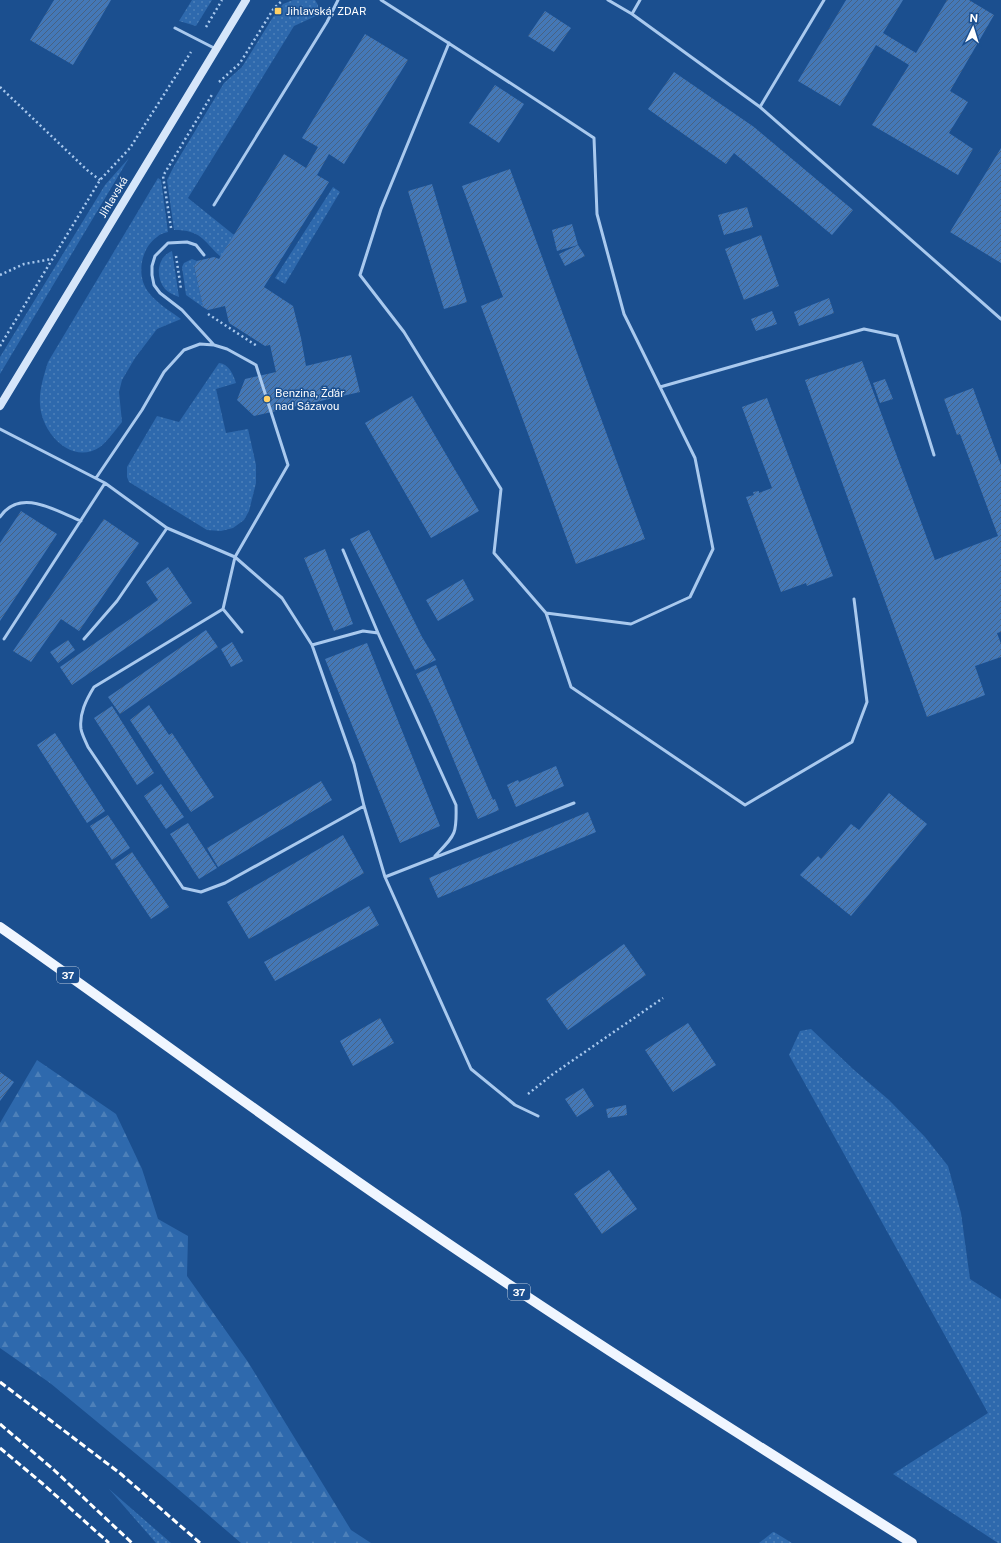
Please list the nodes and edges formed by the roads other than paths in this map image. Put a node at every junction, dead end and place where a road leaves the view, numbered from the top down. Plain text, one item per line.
1 (246, 0) edge
2 (338, 0) edge
3 (381, 0) edge
4 (608, 0) edge
5 (640, 0) edge
6 (824, 0) edge
7 (632, 14) junction
8 (175, 28) dead end
9 (449, 43) junction
10 (216, 49) junction
11 (760, 107) junction
12 (214, 205) dead end
13 (204, 254) dead end
14 (1001, 319) edge
15 (214, 345) junction
16 (660, 387) junction
17 (0, 406) edge
18 (0, 429) edge
19 (934, 455) dead end
20 (96, 478) junction
21 (105, 483) junction
22 (0, 517) edge
23 (81, 520) junction
24 (167, 528) junction
25 (343, 550) dead end
26 (235, 557) junction
27 (854, 599) dead end
28 (223, 609) junction
29 (546, 613) junction
30 (242, 632) dead end
31 (378, 633) junction
32 (4, 639) dead end
33 (84, 639) dead end
34 (312, 645) junction
35 (574, 803) dead end
36 (364, 806) junction
37 (435, 856) junction
38 (385, 877) junction
39 (0, 927) edge
40 (538, 1116) dead end
41 (912, 1543) edge

1 - 10 main road, Jihlavská
2 - 12 lane
3 - 9 lane
4 - 7 lane
5 - 7 lane
6 - 11 lane
7 - 11 lane
8 - 10 lane
9 - 16 lane
9 - 29 lane
10 - 17 main road, Jihlavská
11 - 14 lane
13 - 15 lane
15 - 20 lane
15 - 26 lane
16 - 19 lane
16 - 29 lane
18 - 20 lane
20 - 21 lane
21 - 23 lane
21 - 24 lane
22 - 23 lane
23 - 32 lane
24 - 26 lane
24 - 33 lane
25 - 31 lane
26 - 28 lane
26 - 34 lane
27 - 29 lane
28 - 30 lane
28 - 36 lane
31 - 34 lane
31 - 37 lane
34 - 36 lane
35 - 37 lane
36 - 38 lane
37 - 38 lane
38 - 40 lane
39 - 41 main road, 37

